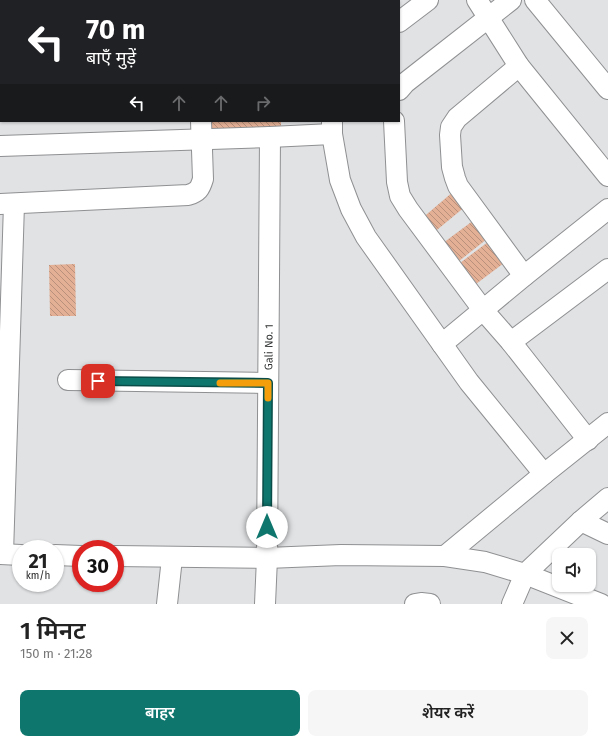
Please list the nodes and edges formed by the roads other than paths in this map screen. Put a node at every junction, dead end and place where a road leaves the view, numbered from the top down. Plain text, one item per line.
1 (428, 0) edge
2 (477, 0) edge
3 (511, 0) edge
4 (536, 0) edge
5 (488, 18) junction
6 (400, 21) edge
7 (519, 66) junction
8 (400, 89) edge
9 (608, 89) edge
10 (394, 122) edge
11 (332, 127) edge
12 (201, 130) edge
13 (281, 137) junction
14 (0, 146) edge
15 (608, 176) edge
16 (7, 204) edge
17 (608, 209) edge
18 (608, 269) edge
19 (524, 276) junction
20 (484, 310) junction
21 (511, 342) junction
22 (442, 344) junction
23 (68, 380) dead end
24 (268, 383) junction
25 (608, 423) edge
26 (588, 440) junction
27 (544, 474) junction
28 (608, 498) edge
29 (581, 521) junction
30 (608, 534) edge
31 (8, 554) edge
32 (124, 556) edge
33 (446, 556) junction
34 (172, 558) junction
35 (278, 558) junction
36 (525, 574) junction
37 (167, 604) edge
38 (265, 604) edge
39 (512, 604) edge
40 (601, 604) edge

1 - 6 street
2 - 5 street
3 - 5 street
4 - 9 street
5 - 7 street
5 - 8 street
7 - 15 street
7 - 19 street
10 - 20 street
11 - 13 street
11 - 22 street
12 - 13 street
12 - 14 street
12 - 16 street
13 - 24 street, Gali No. 1
16 - 31 street
17 - 19 street
18 - 21 street
19 - 20 street
20 - 21 street
20 - 22 street
21 - 26 street
22 - 27 street
23 - 24 street
24 - 35 street, Gali No. 1
25 - 26 street
26 - 27 street
27 - 33 street
28 - 29 street
29 - 30 street
29 - 36 street
32 - 34 street
33 - 35 street
33 - 36 street
34 - 35 street
34 - 37 street
35 - 38 street, Gali No. 1
36 - 39 street
36 - 40 street

